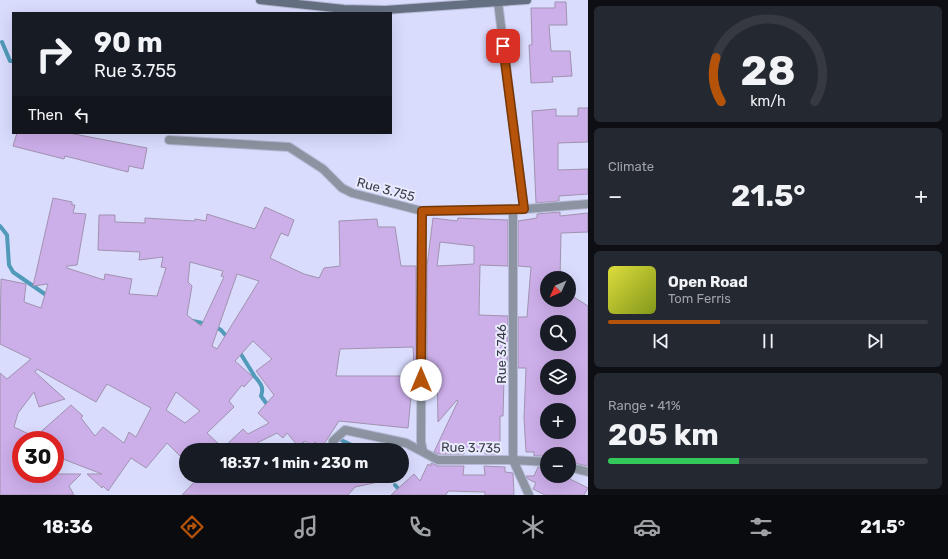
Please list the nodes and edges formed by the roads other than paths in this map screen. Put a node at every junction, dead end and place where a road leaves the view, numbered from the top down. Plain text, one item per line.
1 (260, 0) edge
2 (527, 0) edge
3 (498, 2) junction
4 (169, 140) dead end
5 (588, 204) edge
6 (524, 209) junction
7 (513, 210) junction
8 (422, 211) junction
9 (333, 441) dead end
10 (423, 451) junction
11 (513, 460) junction
12 (540, 462) edge
13 (576, 469) edge
14 (588, 472) edge
15 (529, 495) edge

1 - 3 street
2 - 3 street
3 - 6 street
4 - 8 street, Rue 3.755
5 - 6 street, Rue 3.755
6 - 7 street, Rue 3.755
7 - 8 street, Rue 3.755
7 - 11 street, Rue 3.746
8 - 10 street
9 - 10 street, Rue 3.735
10 - 11 street, Rue 3.735
11 - 12 street, Rue 3.735
11 - 15 street, Rue 3.746
13 - 14 street

